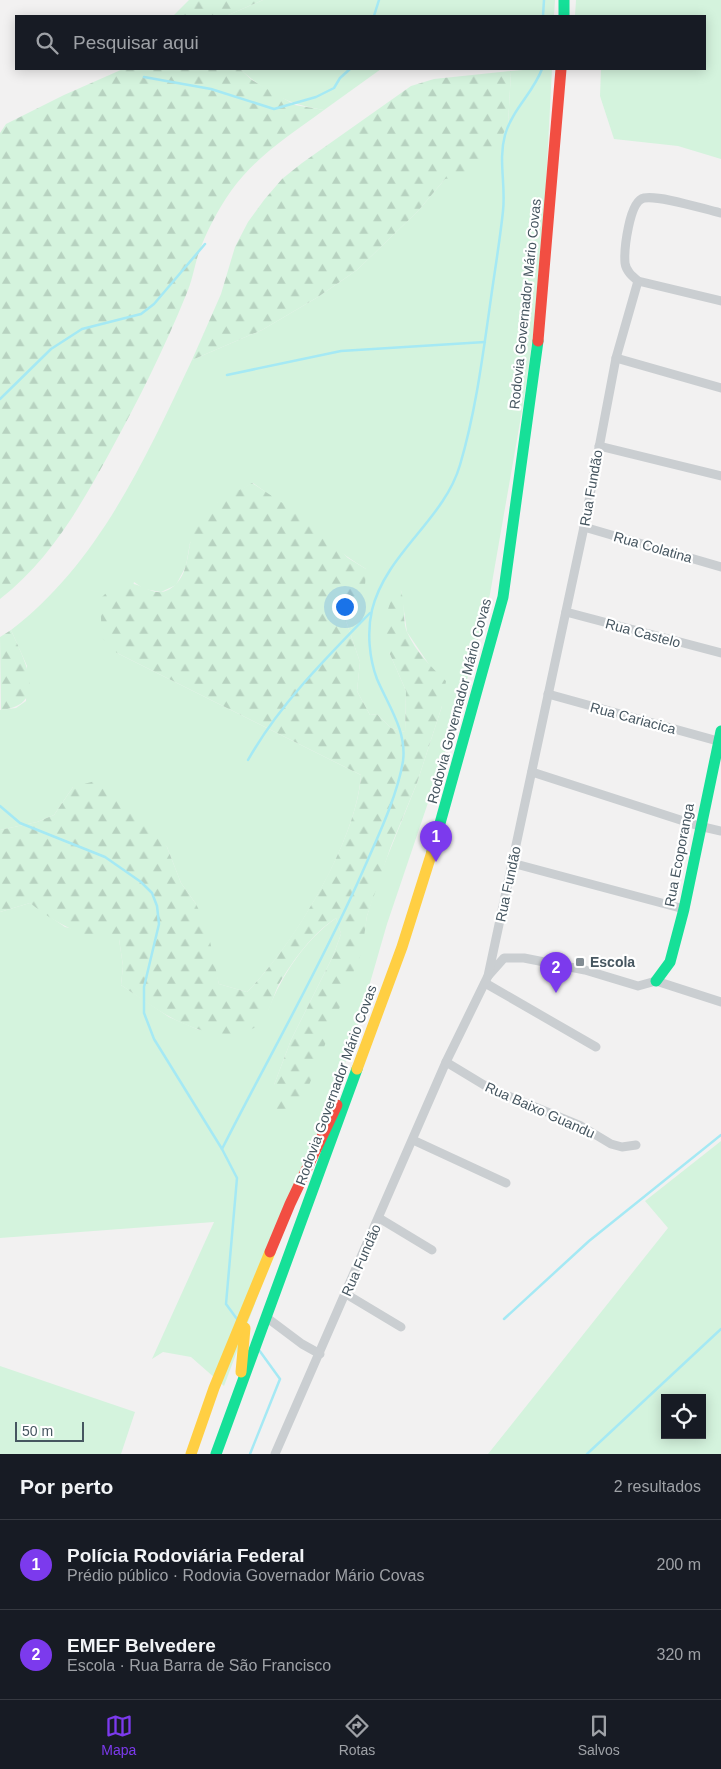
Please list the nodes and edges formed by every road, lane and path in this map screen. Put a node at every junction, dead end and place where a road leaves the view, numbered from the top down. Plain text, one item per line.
1 (564, 0) edge
2 (564, 15) edge
3 (561, 70) edge
4 (721, 213) edge
5 (636, 279) junction
6 (721, 301) edge
7 (616, 358) junction
8 (721, 388) edge
9 (599, 446) junction
10 (721, 476) edge
11 (584, 527) junction
12 (721, 567) edge
13 (566, 612) junction
14 (721, 653) edge
15 (548, 694) junction
16 (720, 738) edge
17 (532, 772) junction
18 (699, 826) junction
19 (721, 831) edge
20 (512, 863) junction
21 (684, 909) junction
22 (487, 980) junction
23 (656, 982) junction
24 (721, 1002) edge
25 (376, 1021) junction
26 (596, 1047) dead end
27 (446, 1062) junction
28 (413, 1140) junction
29 (636, 1145) dead end
30 (506, 1183) dead end
31 (379, 1218) junction
32 (432, 1250) dead end
33 (258, 1285) junction
34 (346, 1294) junction
35 (266, 1317) junction
36 (401, 1327) dead end
37 (320, 1354) junction
38 (240, 1388) junction
39 (192, 1454) edge
40 (216, 1454) edge
41 (274, 1454) edge

1 - 2 main road
3 - 25 main road, Rodovia Governador Mário Covas
4 - 5 street
5 - 6 street
5 - 7 street, Rua Fundão
7 - 8 street
7 - 9 street, Rua Fundão
9 - 10 street
9 - 11 street, Rua Fundão
11 - 12 street, Rua Colatina
11 - 13 street, Rua Fundão
13 - 14 street, Rua Castelo
13 - 15 street, Rua Fundão
15 - 16 street, Rua Cariacica
15 - 17 street, Rua Fundão
16 - 18 main road, Rua Ecoporanga
17 - 18 street
17 - 20 street, Rua Fundão
18 - 19 street
18 - 21 main road, Rua Ecoporanga
20 - 21 street
20 - 22 street, Rua Fundão
21 - 23 main road, Rua Ecoporanga
22 - 23 street
22 - 26 street
22 - 27 street, Rua Fundão
23 - 24 street
25 - 33 main road
25 - 35 main road, Rodovia Governador Mário Covas
27 - 28 street, Rua Fundão
27 - 29 street, Rua Baixo Guandu
28 - 30 street
28 - 31 street, Rua Fundão
31 - 32 street
31 - 34 street, Rua Fundão
33 - 38 main road
33 - 39 main road
34 - 36 street
34 - 37 street, Rua Fundão
35 - 37 street
35 - 38 main road, Rodovia Governador Mário Covas
37 - 41 street, Rua Fundão
38 - 40 main road, Rodovia Governador Mário Covas

